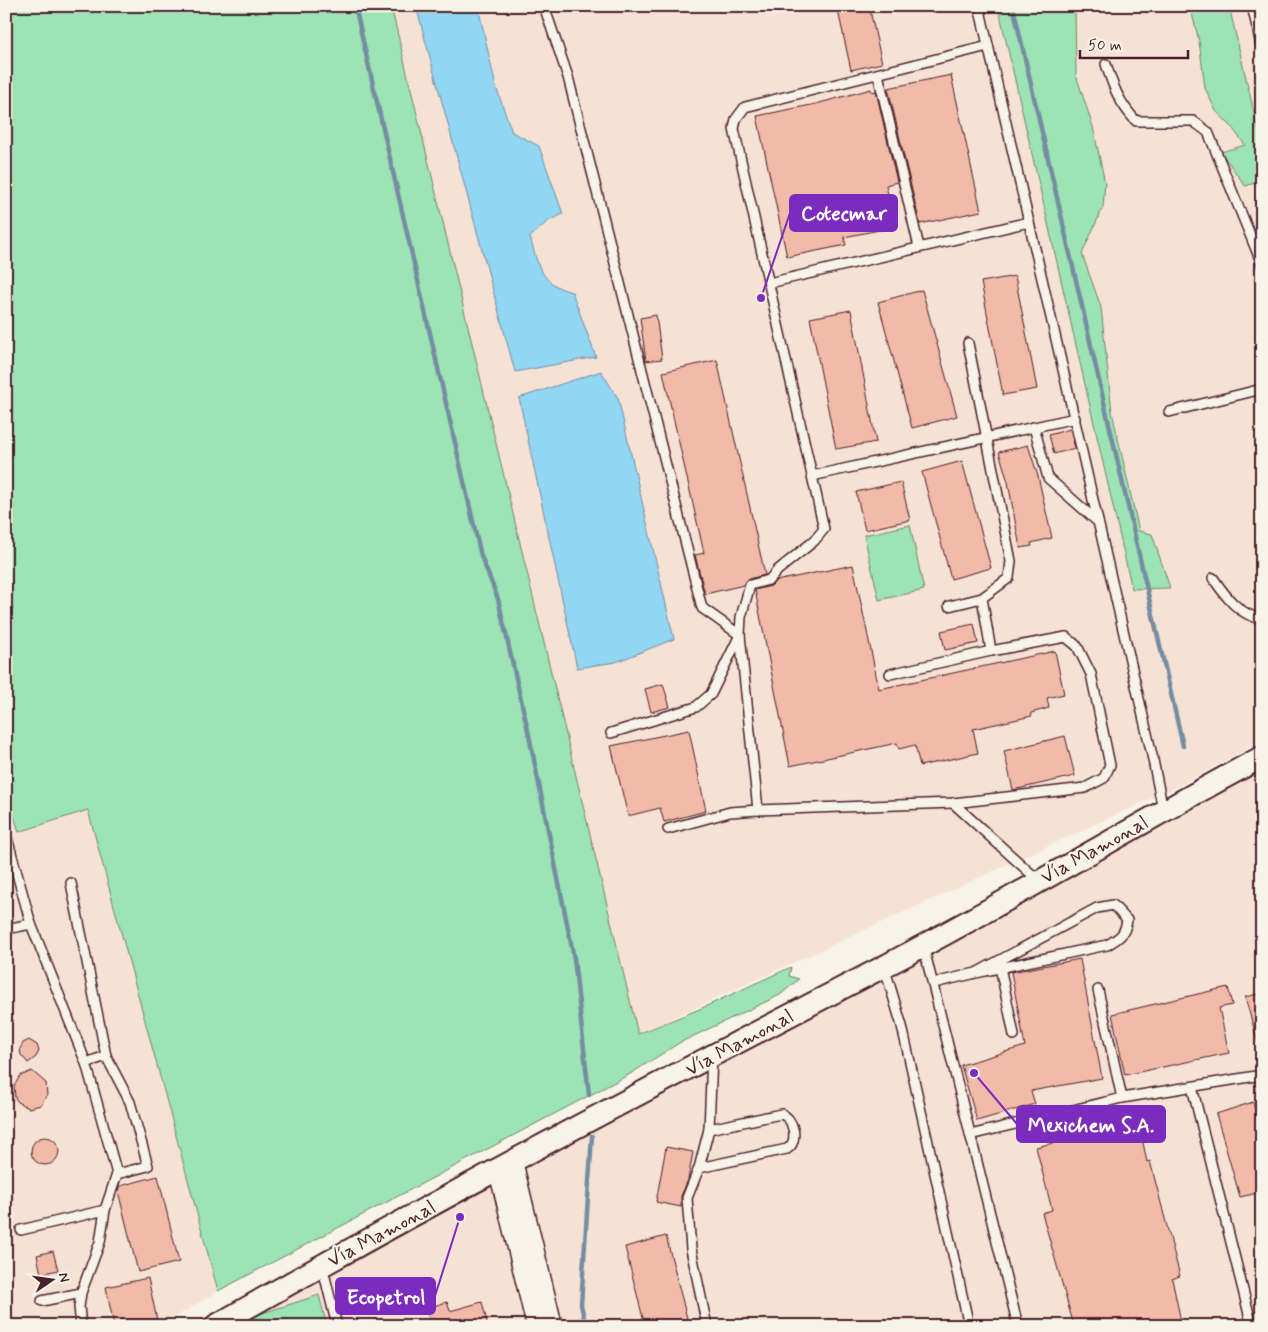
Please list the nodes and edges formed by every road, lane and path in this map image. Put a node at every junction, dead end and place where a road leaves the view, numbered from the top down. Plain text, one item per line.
1 (544, 6) edge
2 (979, 6) edge
3 (1252, 6) edge
4 (988, 46) junction
5 (1262, 49) edge
6 (1106, 64) dead end
7 (878, 74) junction
8 (1029, 222) junction
9 (920, 247) junction
10 (1262, 264) edge
11 (769, 283) junction
12 (968, 343) dead end
13 (1262, 388) edge
14 (1169, 412) dead end
15 (1075, 418) junction
16 (1034, 427) junction
17 (986, 438) junction
18 (812, 476) junction
19 (1098, 522) junction
20 (1213, 578) dead end
21 (982, 598) junction
22 (949, 606) dead end
23 (1262, 619) edge
24 (740, 635) junction
25 (991, 650) junction
26 (890, 674) dead end
27 (611, 732) dead end
28 (1262, 757) edge
29 (953, 803) junction
30 (758, 810) junction
31 (1163, 810) junction
32 (668, 829) dead end
33 (6, 834) edge
34 (10, 858) edge
35 (1038, 880) junction
36 (71, 883) dead end
37 (31, 924) junction
38 (6, 929) edge
39 (923, 945) junction
40 (884, 966) junction
41 (1000, 967) junction
42 (976, 973) junction
43 (934, 983) junction
44 (1098, 990) dead end
45 (1014, 1035) dead end
46 (106, 1056) junction
47 (712, 1056) junction
48 (86, 1062) junction
49 (1262, 1075) edge
50 (1192, 1087) junction
51 (1122, 1098) junction
52 (709, 1129) junction
53 (970, 1135) junction
54 (505, 1166) junction
55 (699, 1168) junction
56 (117, 1174) junction
57 (105, 1210) junction
58 (21, 1230) dead end
59 (322, 1265) junction
60 (81, 1293) junction
61 (42, 1301) dead end
62 (80, 1326) edge
63 (215, 1326) edge
64 (337, 1326) edge
65 (536, 1326) edge
66 (553, 1326) edge
67 (707, 1326) edge
68 (969, 1326) edge
69 (1018, 1326) edge
70 (1252, 1326) edge

1 - 24 lane
2 - 4 lane
3 - 5 lane
4 - 7 lane
4 - 8 lane
6 - 10 lane
7 - 9 lane
7 - 11 lane
8 - 9 lane
8 - 15 lane
9 - 11 lane
11 - 18 lane
12 - 17 lane
13 - 14 lane
15 - 16 lane
15 - 19 lane
16 - 17 lane
16 - 19 lane
17 - 18 lane
17 - 21 lane
18 - 24 lane
19 - 31 lane
20 - 23 lane
21 - 22 lane
21 - 25 lane
24 - 27 lane
24 - 30 lane
25 - 26 lane
25 - 29 lane
28 - 31 street, Vía Mamonal
29 - 30 lane
29 - 35 lane
30 - 32 lane
31 - 35 street, Vía Mamonal
33 - 34 lane
34 - 37 lane
35 - 39 street, Vía Mamonal
36 - 46 lane
37 - 38 lane
37 - 48 lane
39 - 40 street, Vía Mamonal
39 - 43 lane
40 - 47 street, Vía Mamonal
40 - 68 lane
41 - 42 lane
41 - 42 lane
41 - 45 lane
42 - 43 lane
43 - 53 lane
44 - 51 lane
46 - 48 lane
46 - 56 lane
47 - 52 lane
47 - 54 street, Vía Mamonal
48 - 56 lane
49 - 50 lane
50 - 51 lane
50 - 70 lane
51 - 53 lane
52 - 55 lane
52 - 55 lane
53 - 69 lane
54 - 59 street, Vía Mamonal
54 - 65 street
54 - 66 street
55 - 67 lane
56 - 57 lane
57 - 58 lane
57 - 60 lane
59 - 63 street, Vía Mamonal
59 - 64 lane
60 - 61 lane
60 - 62 lane

